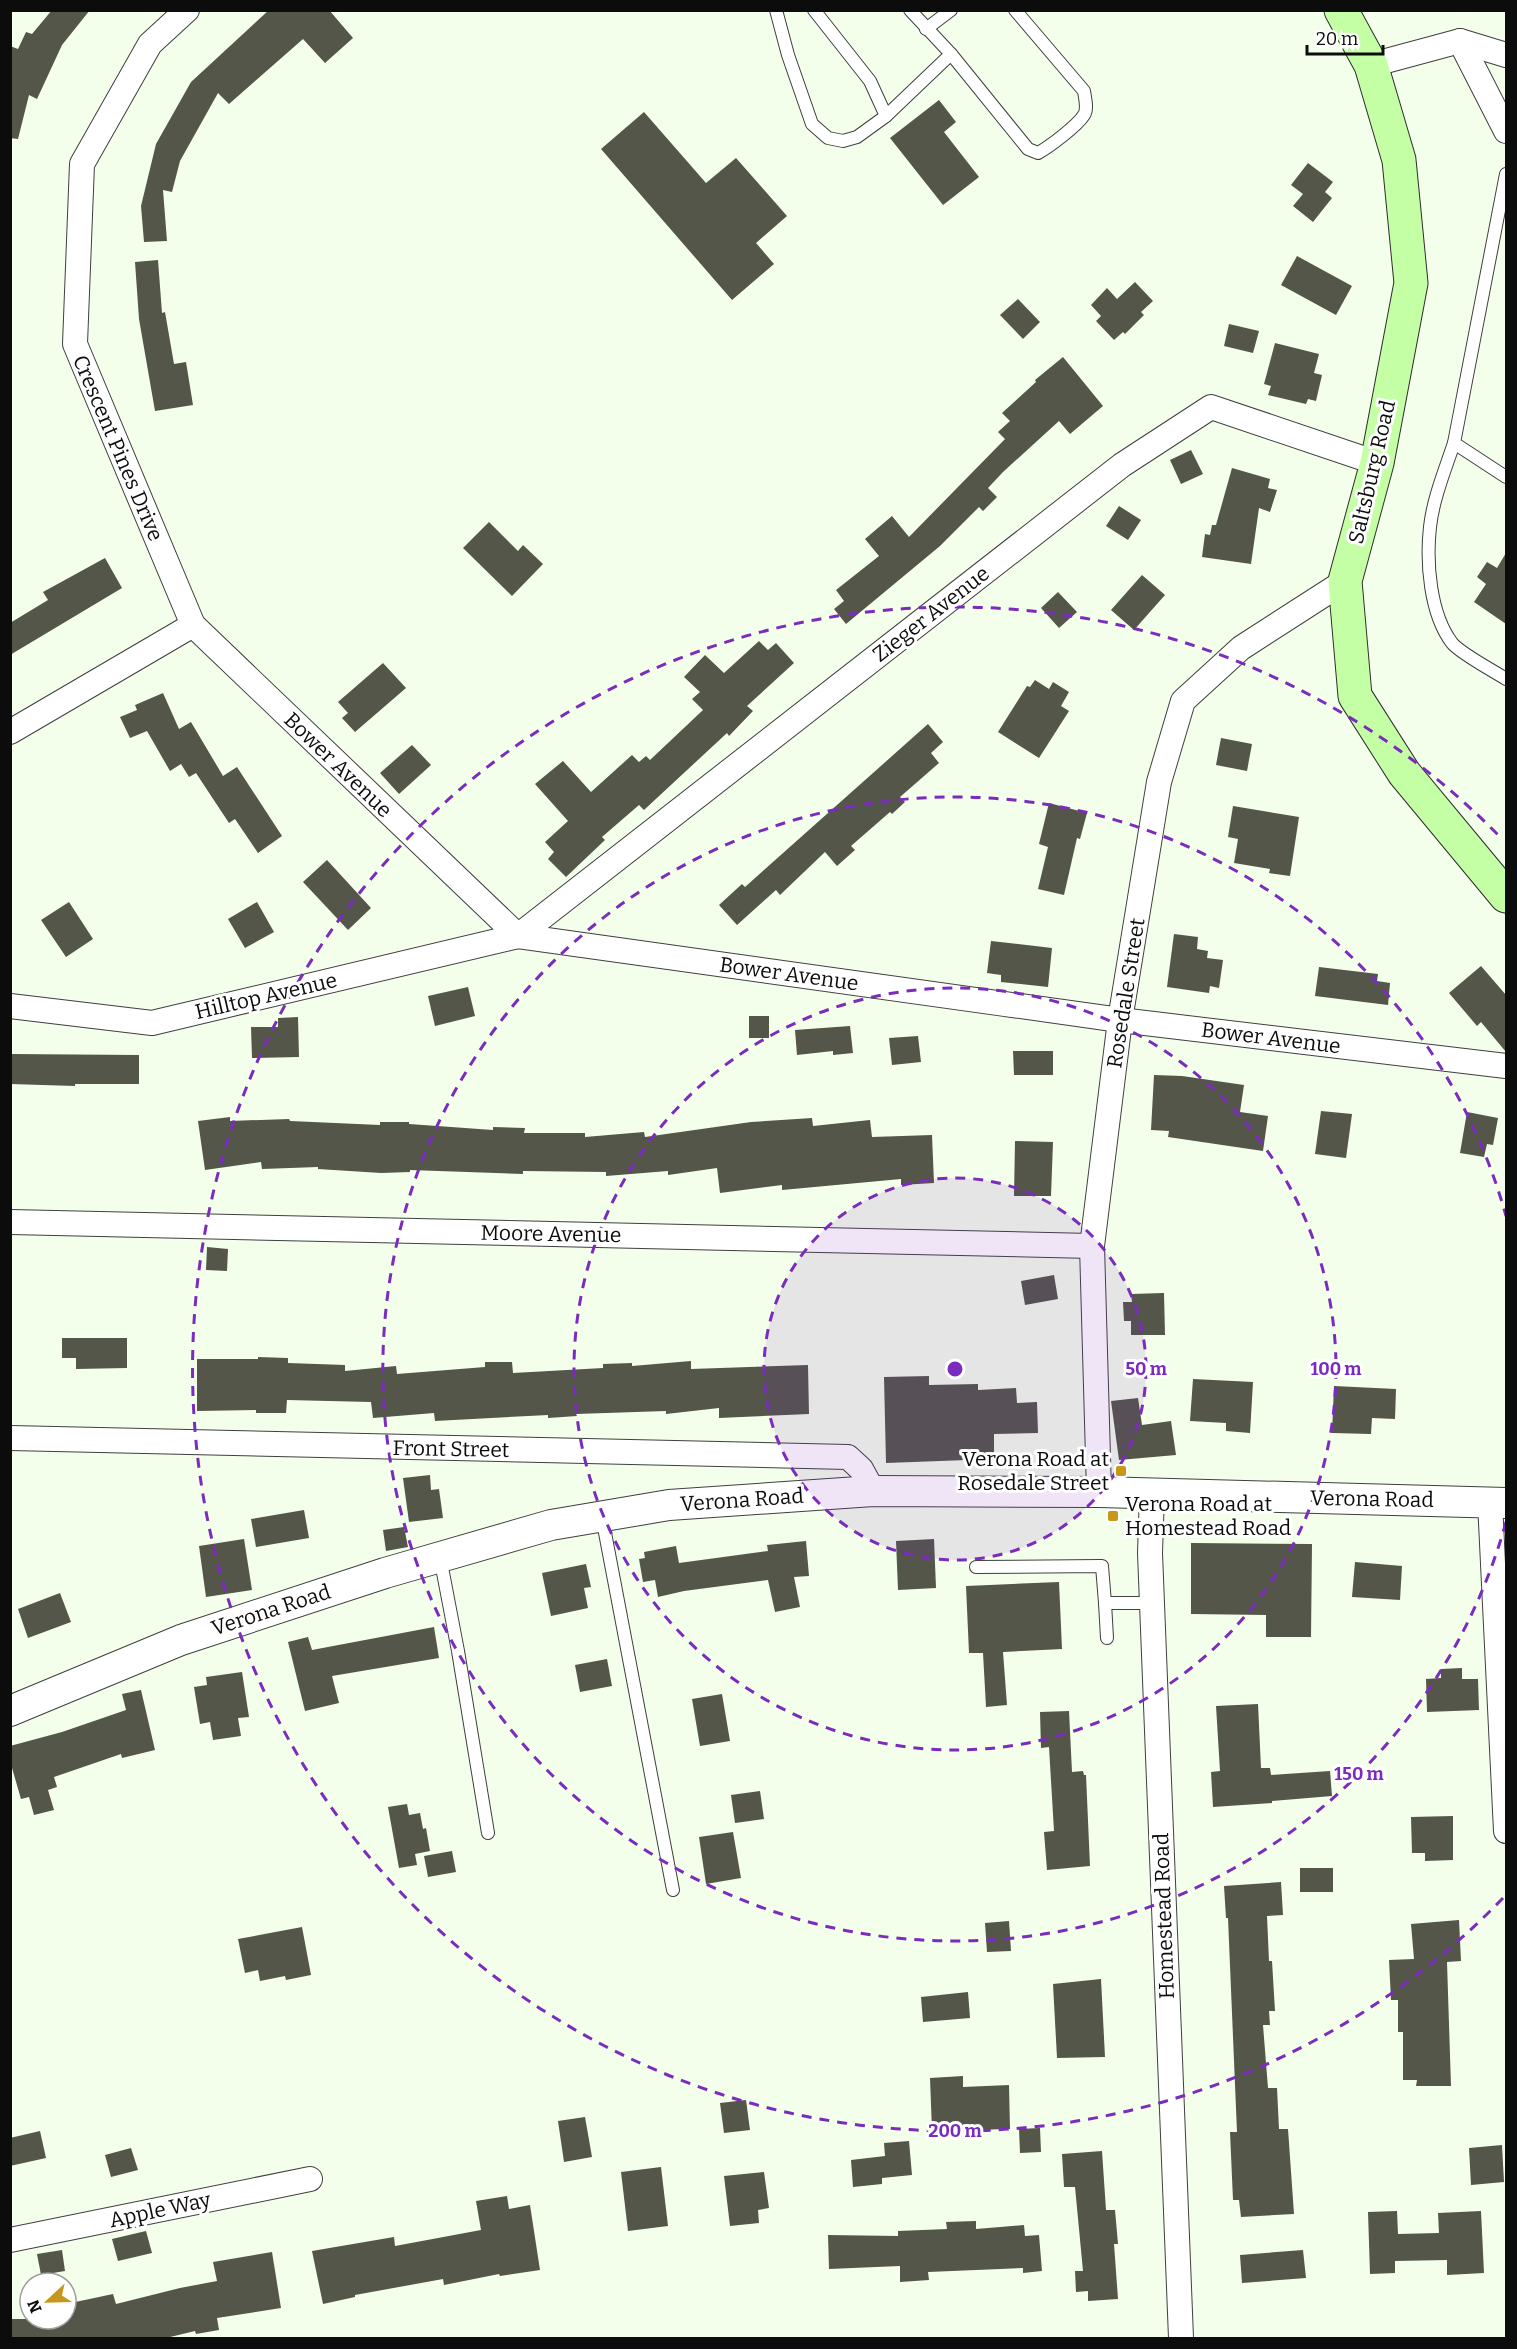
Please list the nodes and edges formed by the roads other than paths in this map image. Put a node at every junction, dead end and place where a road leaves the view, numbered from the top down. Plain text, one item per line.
1 (187, 10) edge
2 (777, 10) edge
3 (814, 10) edge
4 (910, 10) edge
5 (951, 10) edge
6 (1015, 10) edge
7 (1341, 10) edge
8 (926, 29) junction
9 (1460, 41) junction
10 (951, 54) junction
11 (1506, 55) edge
12 (1371, 65) junction
13 (886, 116) junction
14 (1506, 131) edge
15 (1506, 174) edge
16 (1454, 443) junction
17 (1377, 462) junction
18 (1506, 477) edge
19 (1345, 581) junction
20 (193, 625) junction
21 (1506, 679) edge
22 (10, 732) edge
23 (1506, 896) edge
24 (518, 936) junction
25 (10, 1006) edge
26 (1120, 1020) junction
27 (1506, 1066) edge
28 (10, 1222) edge
29 (1092, 1246) junction
30 (10, 1438) edge
31 (873, 1491) junction
32 (1099, 1492) junction
33 (1152, 1494) junction
34 (1498, 1503) edge
35 (602, 1516) junction
36 (440, 1557) junction
37 (976, 1567) dead end
38 (1152, 1603) junction
39 (1105, 1604) junction
40 (1107, 1638) dead end
41 (10, 1711) edge
42 (1506, 1831) edge
43 (488, 1833) dead end
44 (673, 1890) dead end
45 (310, 2179) dead end
46 (10, 2241) edge
47 (1181, 2338) edge

1 - 20 street, Crescent Pines Drive
2 - 13 lane
3 - 13 lane
4 - 8 lane
5 - 8 lane
6 - 10 lane
7 - 12 main road, Saltsburg Road
8 - 10 lane
9 - 11 street
9 - 12 street
9 - 14 street
10 - 13 lane
12 - 17 main road, Saltsburg Road
15 - 16 lane
16 - 18 lane
16 - 21 lane
17 - 19 main road, Saltsburg Road
17 - 24 street, Zieger Avenue
19 - 23 main road, Saltsburg Road
19 - 26 street, Rosedale Street
20 - 22 street
20 - 24 street, Bower Avenue
24 - 25 street, Hilltop Avenue
24 - 26 street, Bower Avenue
26 - 27 street, Bower Avenue
26 - 29 street, Rosedale Street
28 - 29 street, Moore Avenue
29 - 32 street, Rosedale Street
30 - 31 street, Front Street
31 - 32 street, Verona Road
31 - 35 street, Verona Road
32 - 33 street, Verona Road
33 - 34 street, Verona Road
33 - 38 street, Homestead Road
34 - 42 street
35 - 36 street, Verona Road
35 - 44 lane
36 - 41 street, Verona Road
36 - 43 lane
37 - 39 lane
38 - 39 lane
38 - 47 street, Homestead Road
39 - 40 lane
45 - 46 street, Apple Way

